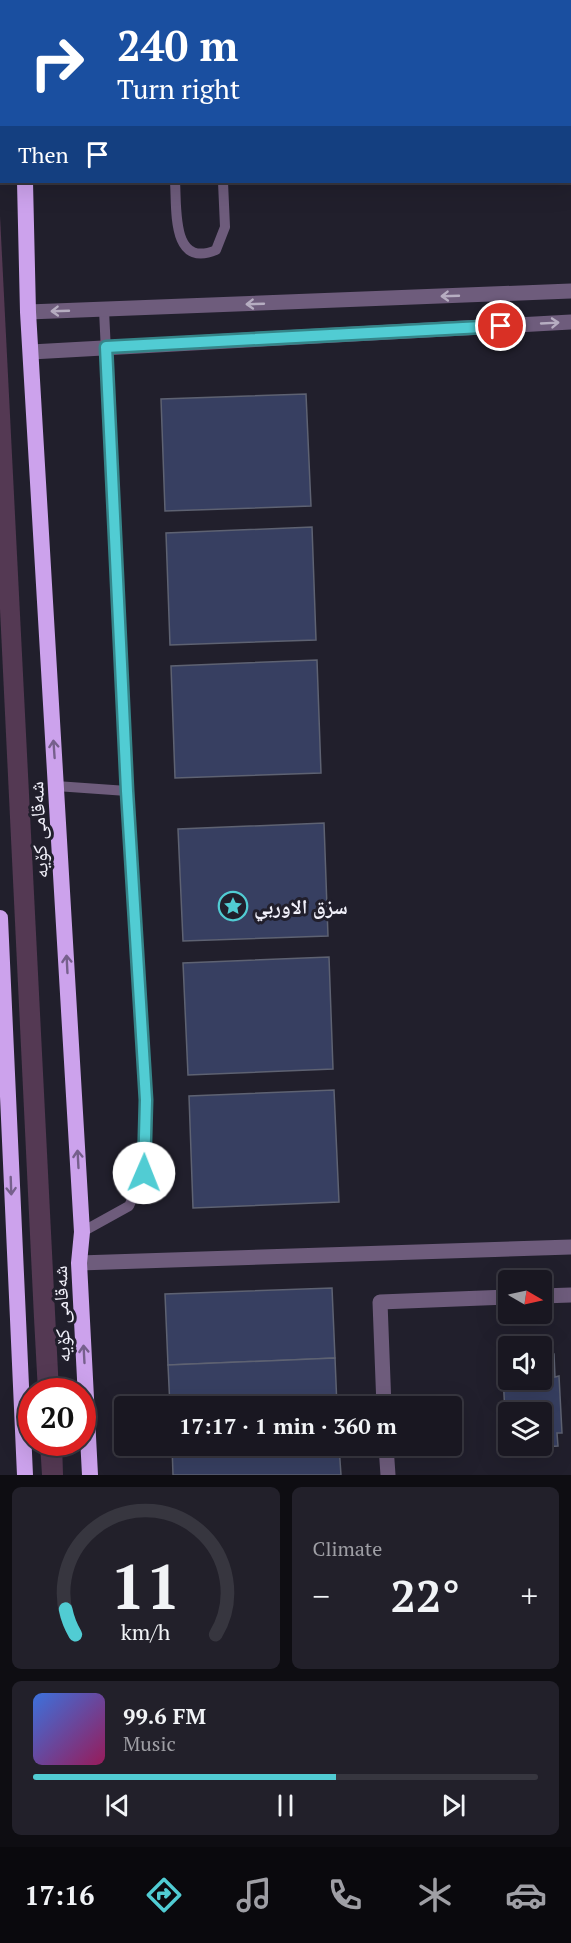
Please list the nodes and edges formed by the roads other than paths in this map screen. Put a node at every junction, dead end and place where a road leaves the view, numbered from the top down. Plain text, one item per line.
1 (25, 183) edge
2 (175, 183) edge
3 (223, 183) edge
4 (571, 291) edge
5 (104, 310) junction
6 (28, 312) junction
7 (571, 322) edge
8 (106, 347) junction
9 (31, 352) junction
10 (56, 786) junction
11 (127, 791) junction
12 (0, 918) edge
13 (82, 1232) junction
14 (571, 1247) edge
15 (79, 1263) junction
16 (571, 1294) edge
17 (552, 1295) edge
18 (498, 1297) edge
19 (384, 1396) edge
20 (387, 1456) edge
21 (25, 1475) edge
22 (90, 1475) edge
23 (388, 1475) edge

1 - 6 highway, شەقامی کۆیە
2 - 3 lane
4 -> 5 street
5 -> 6 street
5 - 8 lane
6 - 9 highway, شەقامی کۆیە
8 -> 7 street
8 - 9 street
8 - 11 lane
10 -> 9 highway, شەقامی کۆیە
10 - 11 lane
13 -> 10 highway, شەقامی کۆیە
11 - 13 lane
12 -> 21 highway
13 - 15 highway, شەقامی کۆیە
14 - 15 street
22 -> 15 highway, شەقامی کۆیە
16 - 17 street
18 - 19 street
20 - 23 street

